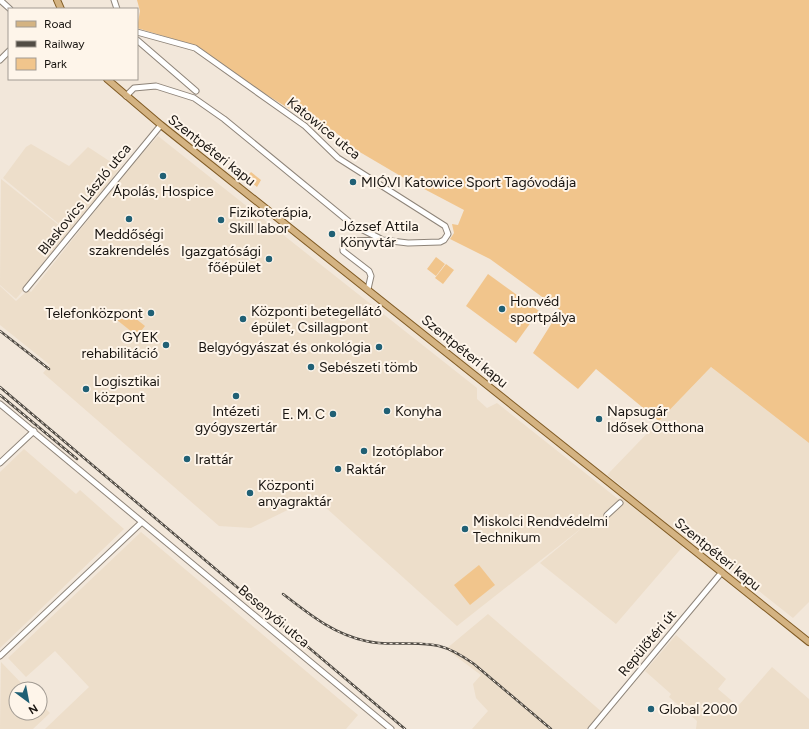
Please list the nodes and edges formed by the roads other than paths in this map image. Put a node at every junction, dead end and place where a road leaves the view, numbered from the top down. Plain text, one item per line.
1 (0, 0) edge
2 (9, 8) edge
3 (138, 32) edge
4 (138, 41) edge
5 (8, 52) edge
6 (0, 60) edge
7 (108, 80) edge
8 (196, 91) dead end
9 (126, 96) junction
10 (161, 125) junction
11 (363, 230) junction
12 (360, 240) junction
13 (382, 240) junction
14 (26, 289) dead end
15 (368, 289) junction
16 (0, 404) edge
17 (34, 431) junction
18 (0, 464) edge
19 (620, 503) dead end
20 (607, 514) dead end
21 (142, 522) junction
22 (722, 572) junction
23 (809, 642) edge
24 (0, 656) edge
25 (391, 729) edge
26 (591, 729) edge

1 - 2 street
3 - 13 street, Katowice utca
4 - 8 street
5 - 6 street
7 - 9 main road, Szentpéteri kapu
9 - 10 main road, Szentpéteri kapu
9 - 11 street, Katowice utca
10 - 14 street, Blaskovics László utca
10 - 15 main road, Szentpéteri kapu
11 - 12 street
11 - 13 street, Katowice utca
12 - 13 street, Katowice utca
12 - 15 street, Katowice utca
15 - 22 main road, Szentpéteri kapu
16 - 17 street, Besenyői utca
17 - 18 street
17 - 21 street, Besenyői utca
19 - 20 street
21 - 24 street
21 - 25 street, Besenyői utca
22 - 23 main road, Szentpéteri kapu
22 - 26 street, Repülőtéri út

